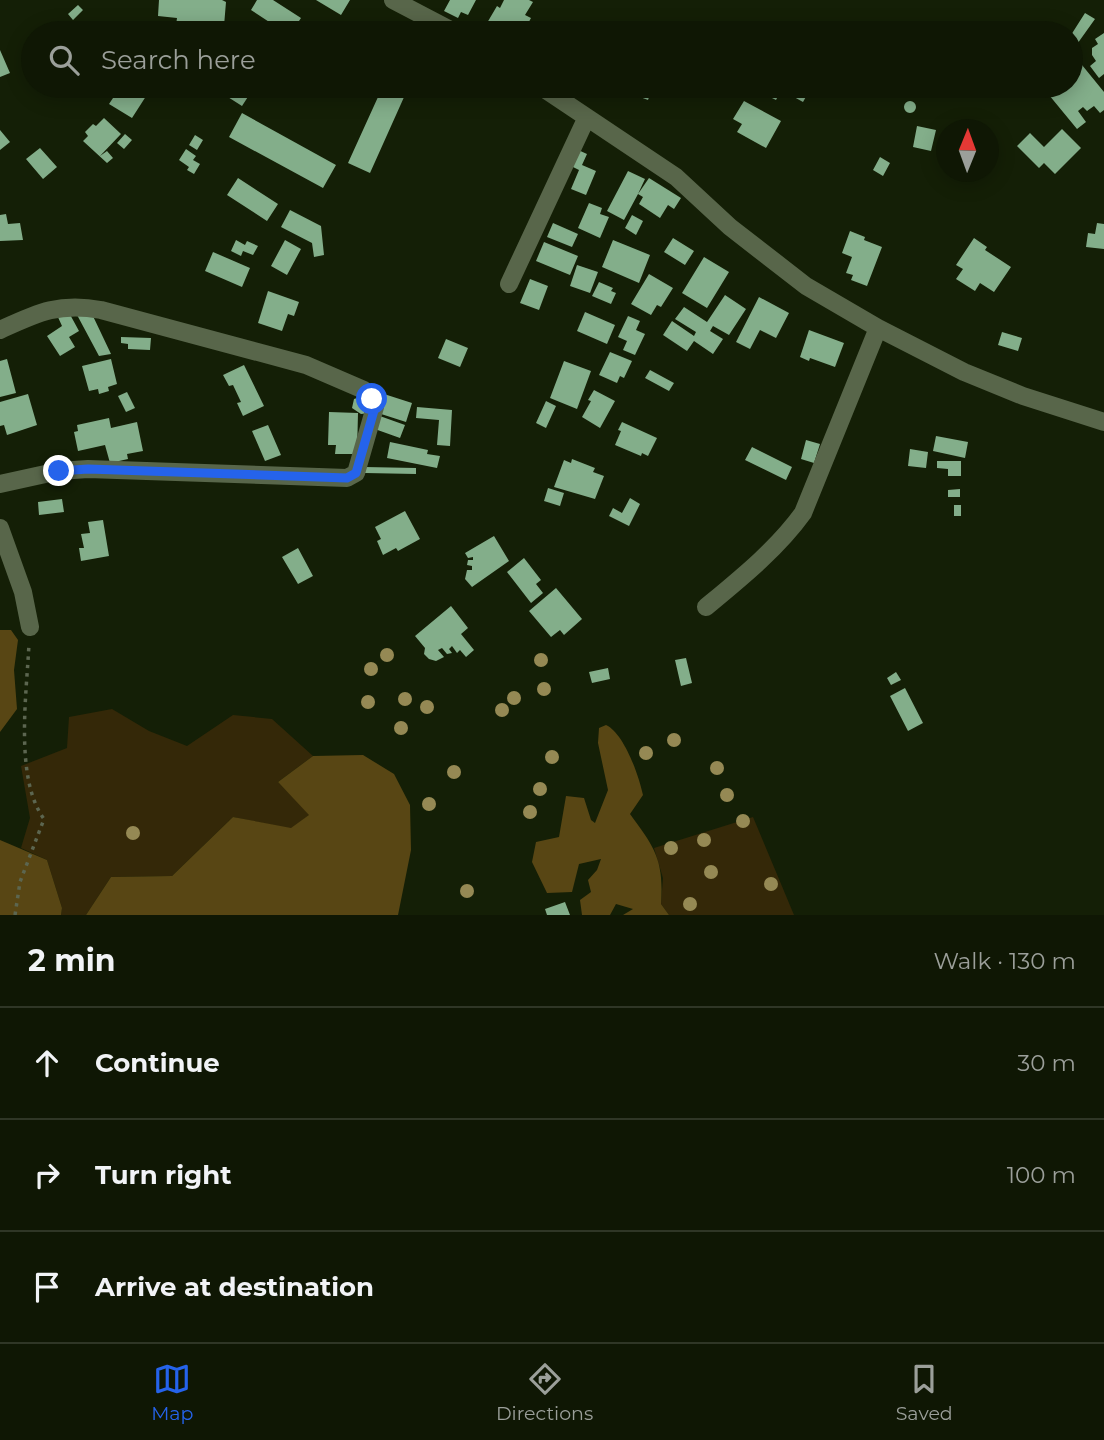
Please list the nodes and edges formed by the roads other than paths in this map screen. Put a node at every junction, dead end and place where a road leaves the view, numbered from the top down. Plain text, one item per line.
1 (393, 0) edge
2 (433, 21) edge
3 (557, 98) edge
4 (586, 118) junction
5 (509, 284) dead end
6 (878, 328) junction
7 (0, 330) edge
8 (1104, 422) edge
9 (0, 484) edge
10 (0, 528) edge
11 (706, 607) dead end
12 (30, 627) road end

1 - 2 street
3 - 4 street
4 - 5 street
4 - 6 street
6 - 8 street
6 - 11 street
7 - 9 street
10 - 12 street

